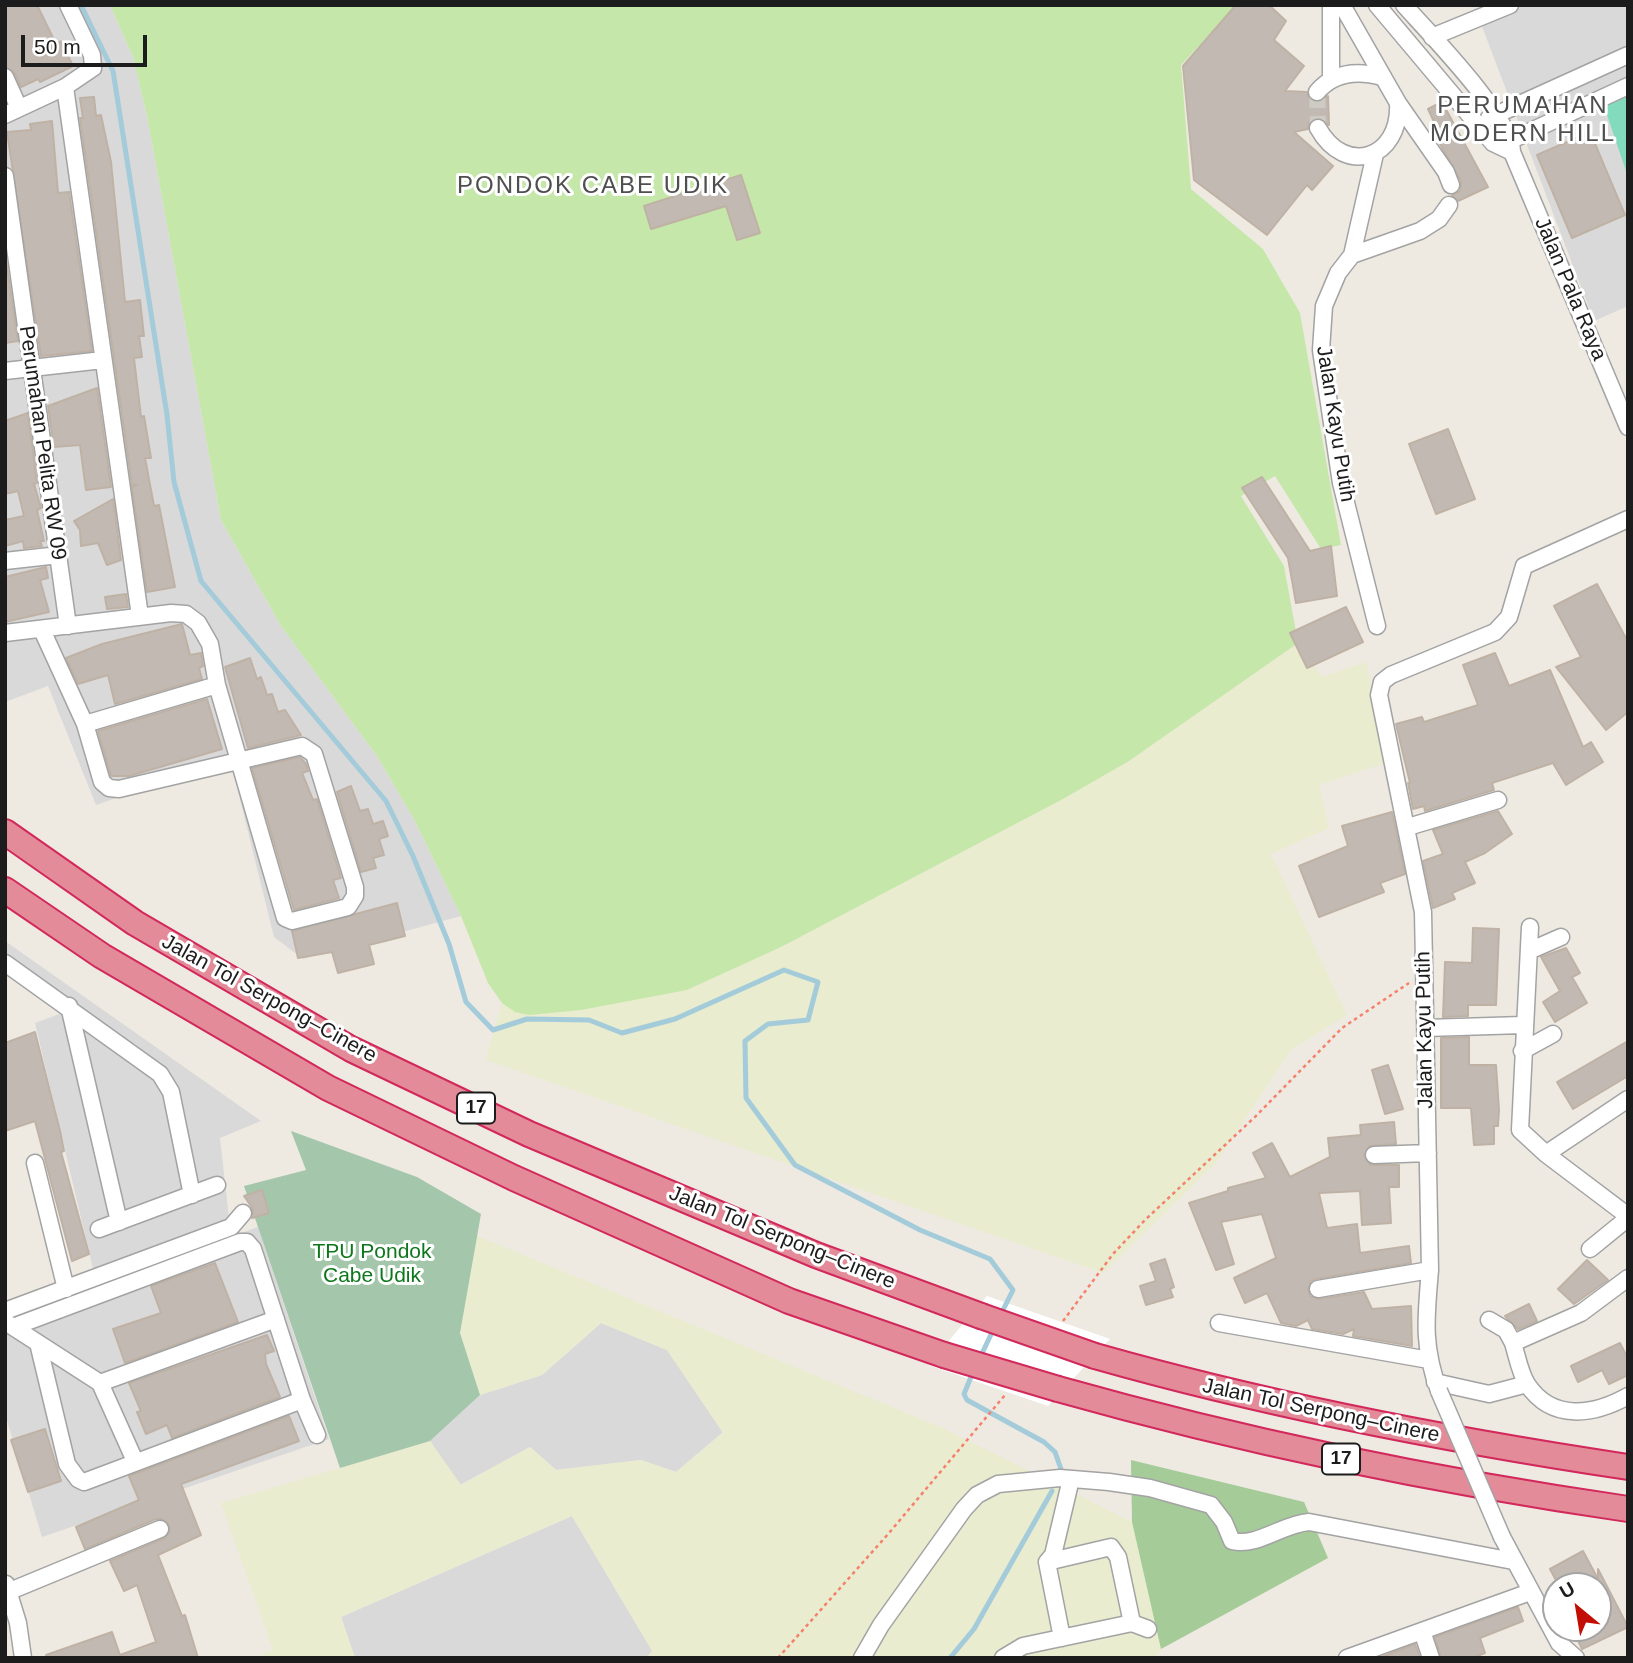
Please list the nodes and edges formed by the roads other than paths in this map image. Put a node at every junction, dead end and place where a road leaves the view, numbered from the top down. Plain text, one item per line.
1 (68, 5) edge
2 (1331, 5) edge
3 (1342, 5) edge
4 (1377, 5) edge
5 (1404, 5) edge
6 (1510, 5) edge
7 (1432, 37) junction
8 (1628, 55) edge
9 (5, 77) edge
10 (1382, 77) junction
11 (1331, 79) junction
12 (1628, 86) edge
13 (65, 87) junction
14 (1317, 92) dead end
15 (1398, 103) junction
16 (12, 112) edge
17 (1497, 114) junction
18 (1478, 124) junction
19 (1318, 128) tunnel mouth
20 (1508, 146) junction
21 (1375, 153) junction
22 (5, 176) edge
23 (1451, 185) dead end
24 (1449, 205) dead end
25 (1352, 255) junction
26 (103, 360) junction
27 (33, 369) junction
28 (5, 370) edge
29 (1628, 427) edge
30 (1628, 519) edge
31 (59, 555) junction
32 (5, 561) edge
33 (140, 616) junction
34 (68, 626) junction
35 (1377, 626) dead end
36 (42, 630) junction
37 (5, 633) edge
38 (217, 685) junction
39 (85, 724) junction
40 (241, 758) junction
41 (1498, 800) dead end
42 (1408, 827) junction
43 (5, 832) edge
44 (5, 890) edge
45 (1530, 927) dead end
46 (1561, 937) dead end
47 (1529, 951) junction
48 (5, 963) edge
49 (69, 1006) junction
50 (1523, 1025) junction
51 (1426, 1028) junction
52 (1553, 1034) dead end
53 (1522, 1051) junction
54 (1628, 1099) edge
55 (1427, 1153) junction
56 (1546, 1154) junction
57 (1374, 1155) dead end
58 (35, 1163) dead end
59 (217, 1185) dead end
60 (192, 1195) junction
61 (243, 1213) dead end
62 (1628, 1217) edge
63 (119, 1222) junction
64 (99, 1229) dead end
65 (1590, 1249) dead end
66 (1430, 1270) junction
67 (1628, 1278) edge
68 (66, 1289) junction
69 (1318, 1289) dead end
70 (276, 1319) junction
71 (8, 1320) edge
72 (1489, 1320) dead end
73 (1219, 1324) dead end
74 (38, 1343) junction
75 (1513, 1343) junction
76 (1429, 1360) junction
77 (100, 1383) junction
78 (1527, 1384) junction
79 (1437, 1386) junction
80 (1628, 1396) edge
81 (302, 1400) junction
82 (317, 1435) dead end
83 (135, 1461) junction
84 (1628, 1467) edge
85 (1071, 1479) junction
86 (1628, 1509) edge
87 (160, 1529) dead end
88 (1513, 1561) junction
89 (1047, 1562) junction
90 (7, 1586) edge
91 (1530, 1592) junction
92 (1132, 1623) junction
93 (1148, 1629) dead end
94 (1422, 1631) junction
95 (1062, 1638) junction
96 (23, 1658) edge
97 (862, 1658) edge
98 (1003, 1658) edge
99 (1347, 1658) edge
100 (1431, 1658) edge
101 (1576, 1658) edge

1 - 13 street
2 - 11 street
3 - 10 street
4 - 18 street, Jalan Pala Raya
5 - 7 street, Jalan Pala Raya
6 - 7 street
7 - 17 street, Jalan Pala Raya
8 - 17 street
9 - 16 street
10 - 11 street
10 - 15 street
11 - 14 street
12 - 20 street
13 - 16 street
13 - 26 street
15 - 21 street
15 - 23 street
17 - 18 street
17 - 20 street, Jalan Pala Raya
18 - 20 street, Jalan Pala Raya
19 - 21 street
20 - 29 street, Jalan Pala Raya
21 - 25 street, Jalan Kayu Putih
22 - 27 street, Perumahan Pelita RW 09
24 - 25 street
25 - 35 street, Jalan Kayu Putih
26 - 27 street
26 - 33 street
27 - 28 street
27 - 31 street, Perumahan Pelita RW 09
30 - 42 street, Jalan Kayu Putih
31 - 32 street
31 - 34 street, Perumahan Pelita RW 09
33 - 34 street
33 - 38 street
34 - 36 street
36 - 37 street
36 - 39 street
38 - 39 street
38 - 40 street
39 - 40 street
40 - 40 street
41 - 42 street
42 - 51 street, Jalan Kayu Putih
43 - 84 highway, Jalan Tol Serpong–Cinere / 17, bridge
44 - 86 highway, Jalan Tol Serpong–Cinere / 17, bridge
45 - 47 street
46 - 47 street
47 - 50 street
48 - 49 street
49 - 60 street
49 - 63 street
50 - 51 street
50 - 53 street
51 - 55 street, Jalan Kayu Putih
52 - 53 street
53 - 56 street
54 - 56 street
55 - 57 street
55 - 66 street, Jalan Kayu Putih
56 - 62 street
58 - 68 street
59 - 60 street
60 - 63 street
61 - 68 street
62 - 65 street
63 - 64 street
66 - 69 street
66 - 76 street, Jalan Kayu Putih
67 - 75 street
68 - 71 street
70 - 71 street
70 - 77 street
70 - 81 street
71 - 74 street
72 - 75 street
73 - 76 street
74 - 77 street
74 - 83 street
75 - 78 street
76 - 79 street, Jalan Kayu Putih
77 - 83 street
78 - 79 street
78 - 80 street
79 - 88 street, Jalan Kayu Putih, bridge
81 - 82 street
81 - 83 street
85 - 88 street
85 - 89 street
85 - 97 street
87 - 90 street
88 - 91 street, Jalan Kayu Putih
89 - 92 street
89 - 95 street
90 - 96 street
91 - 94 street
91 - 101 street, Jalan Kayu Putih
92 - 93 street
92 - 95 street
94 - 99 street
94 - 100 street
95 - 98 street

